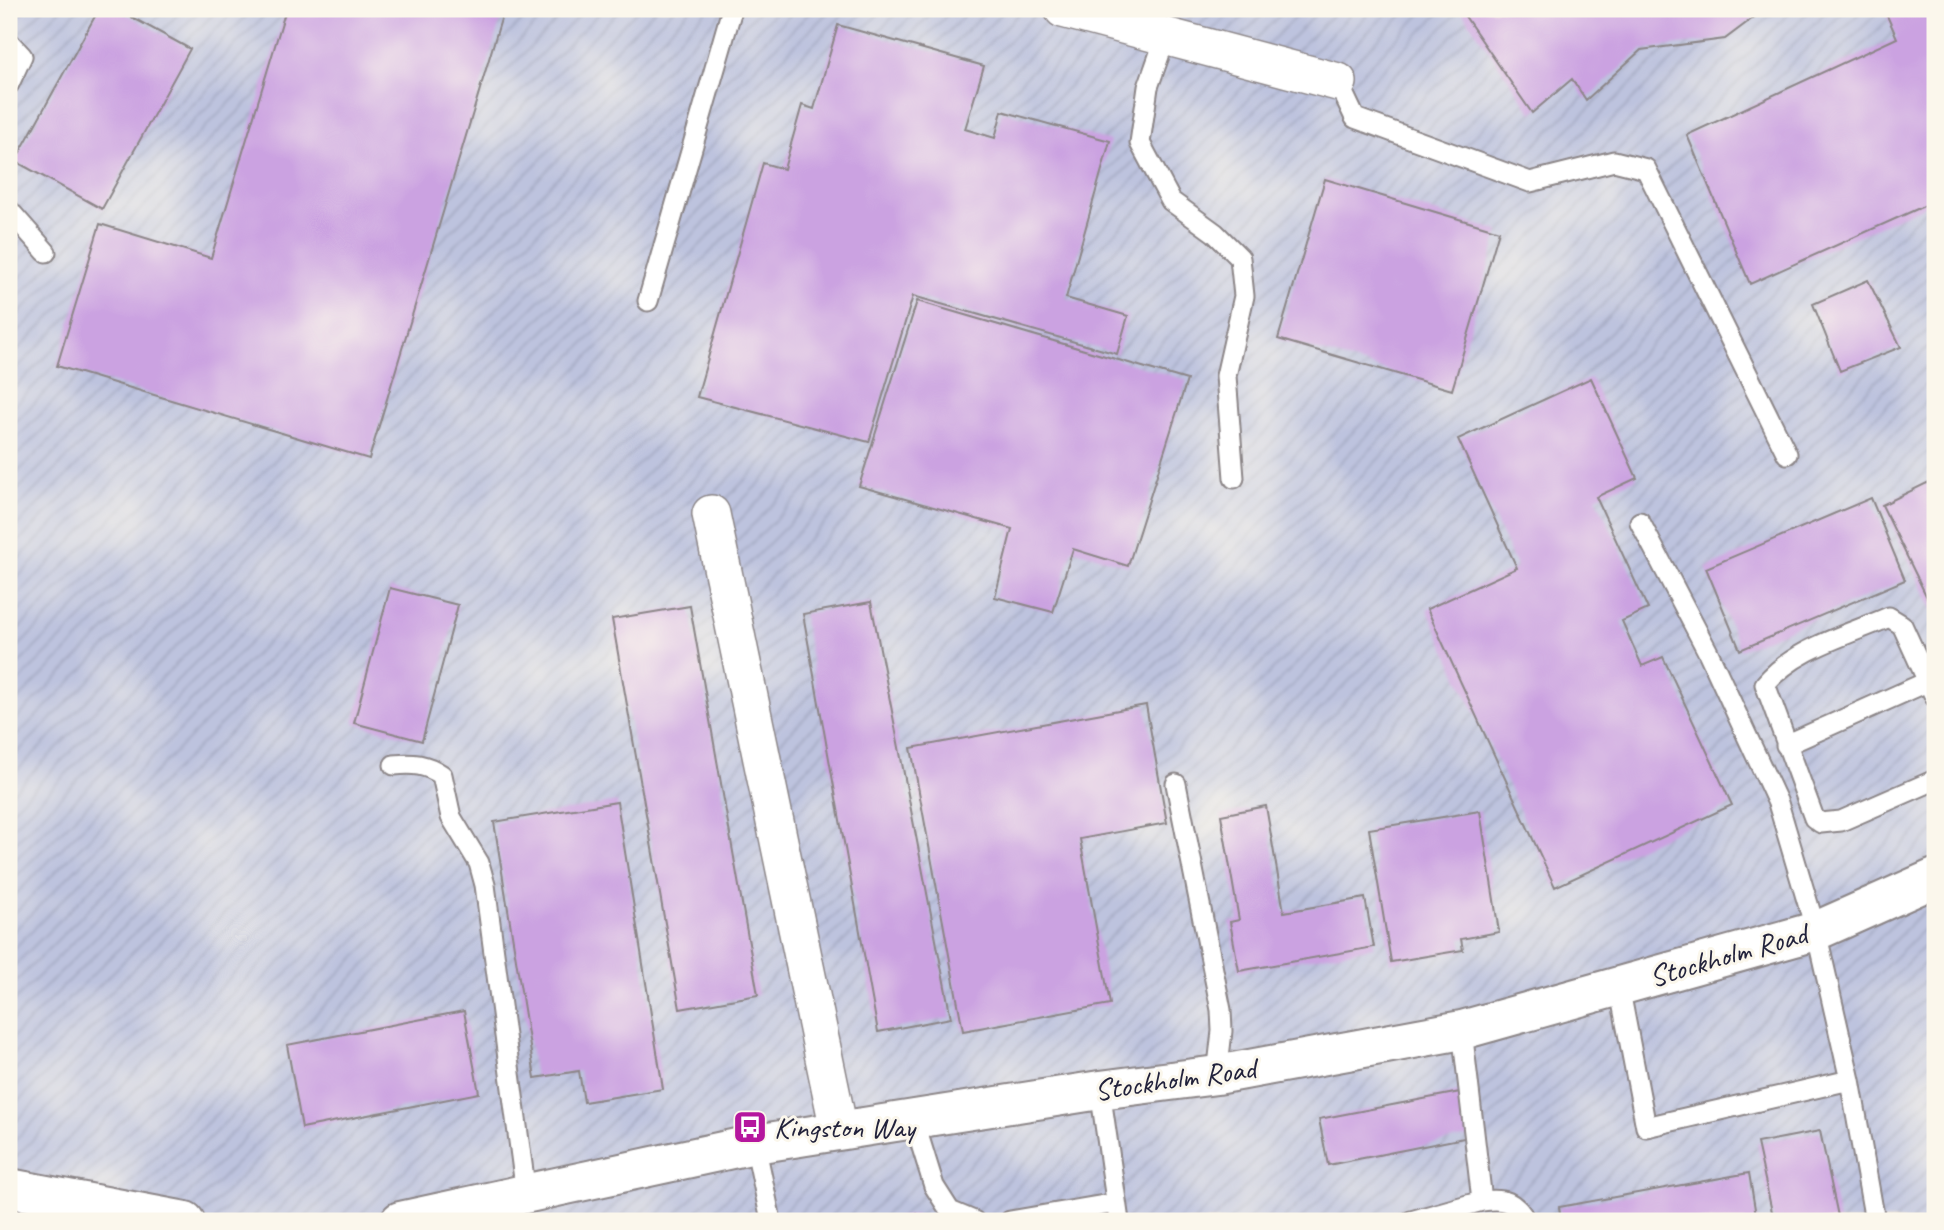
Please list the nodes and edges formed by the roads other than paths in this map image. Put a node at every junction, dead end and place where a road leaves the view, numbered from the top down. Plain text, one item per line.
1 (732, 9) edge
2 (1063, 9) edge
3 (1166, 36) junction
4 (9, 41) edge
5 (1338, 82) joint
6 (9, 84) edge
7 (9, 210) edge
8 (46, 252) dead end
9 (648, 301) dead end
10 (1787, 454) dead end
11 (1234, 478) dead end
12 (711, 514) dead end
13 (1640, 522) dead end
14 (1932, 689) edge
15 (1786, 745) junction
16 (394, 765) dead end
17 (1935, 780) edge
18 (1177, 785) dead end
19 (1935, 878) edge
20 (1816, 931) junction
21 (1619, 986) junction
22 (1462, 1030) junction
23 (1217, 1076) junction
24 (1850, 1080) junction
25 (1100, 1090) junction
26 (913, 1118) junction
27 (839, 1130) junction
28 (755, 1144) junction
29 (9, 1188) edge
30 (526, 1194) junction
31 (1482, 1201) junction
32 (1117, 1212) edge
33 (185, 1221) edge
34 (400, 1221) edge
35 (771, 1221) edge
36 (974, 1221) edge
37 (1010, 1221) edge
38 (1411, 1221) edge
39 (1527, 1221) edge
40 (1875, 1221) edge

1 - 9 lane
2 - 3 street
3 - 5 street
3 - 11 lane
4 - 6 lane
5 - 10 lane
7 - 8 lane
12 - 27 street
13 - 20 lane
14 - 15 lane
14 - 15 lane
15 - 17 lane
16 - 30 lane
18 - 23 lane
19 - 20 street, Stockholm Road
20 - 21 street, Stockholm Road
20 - 24 lane
21 - 22 street, Stockholm Road
21 - 24 lane
22 - 23 street, Stockholm Road
22 - 31 lane
23 - 25 street, Stockholm Road
24 - 40 lane
25 - 26 street, Stockholm Road
25 - 32 lane
26 - 27 street, Stockholm Road
26 - 36 lane
27 - 28 street, Stockholm Road
28 - 30 street, Stockholm Road
28 - 35 lane
29 - 33 street
30 - 34 street, Stockholm Road
31 - 38 lane
31 - 39 lane
32 - 37 lane

